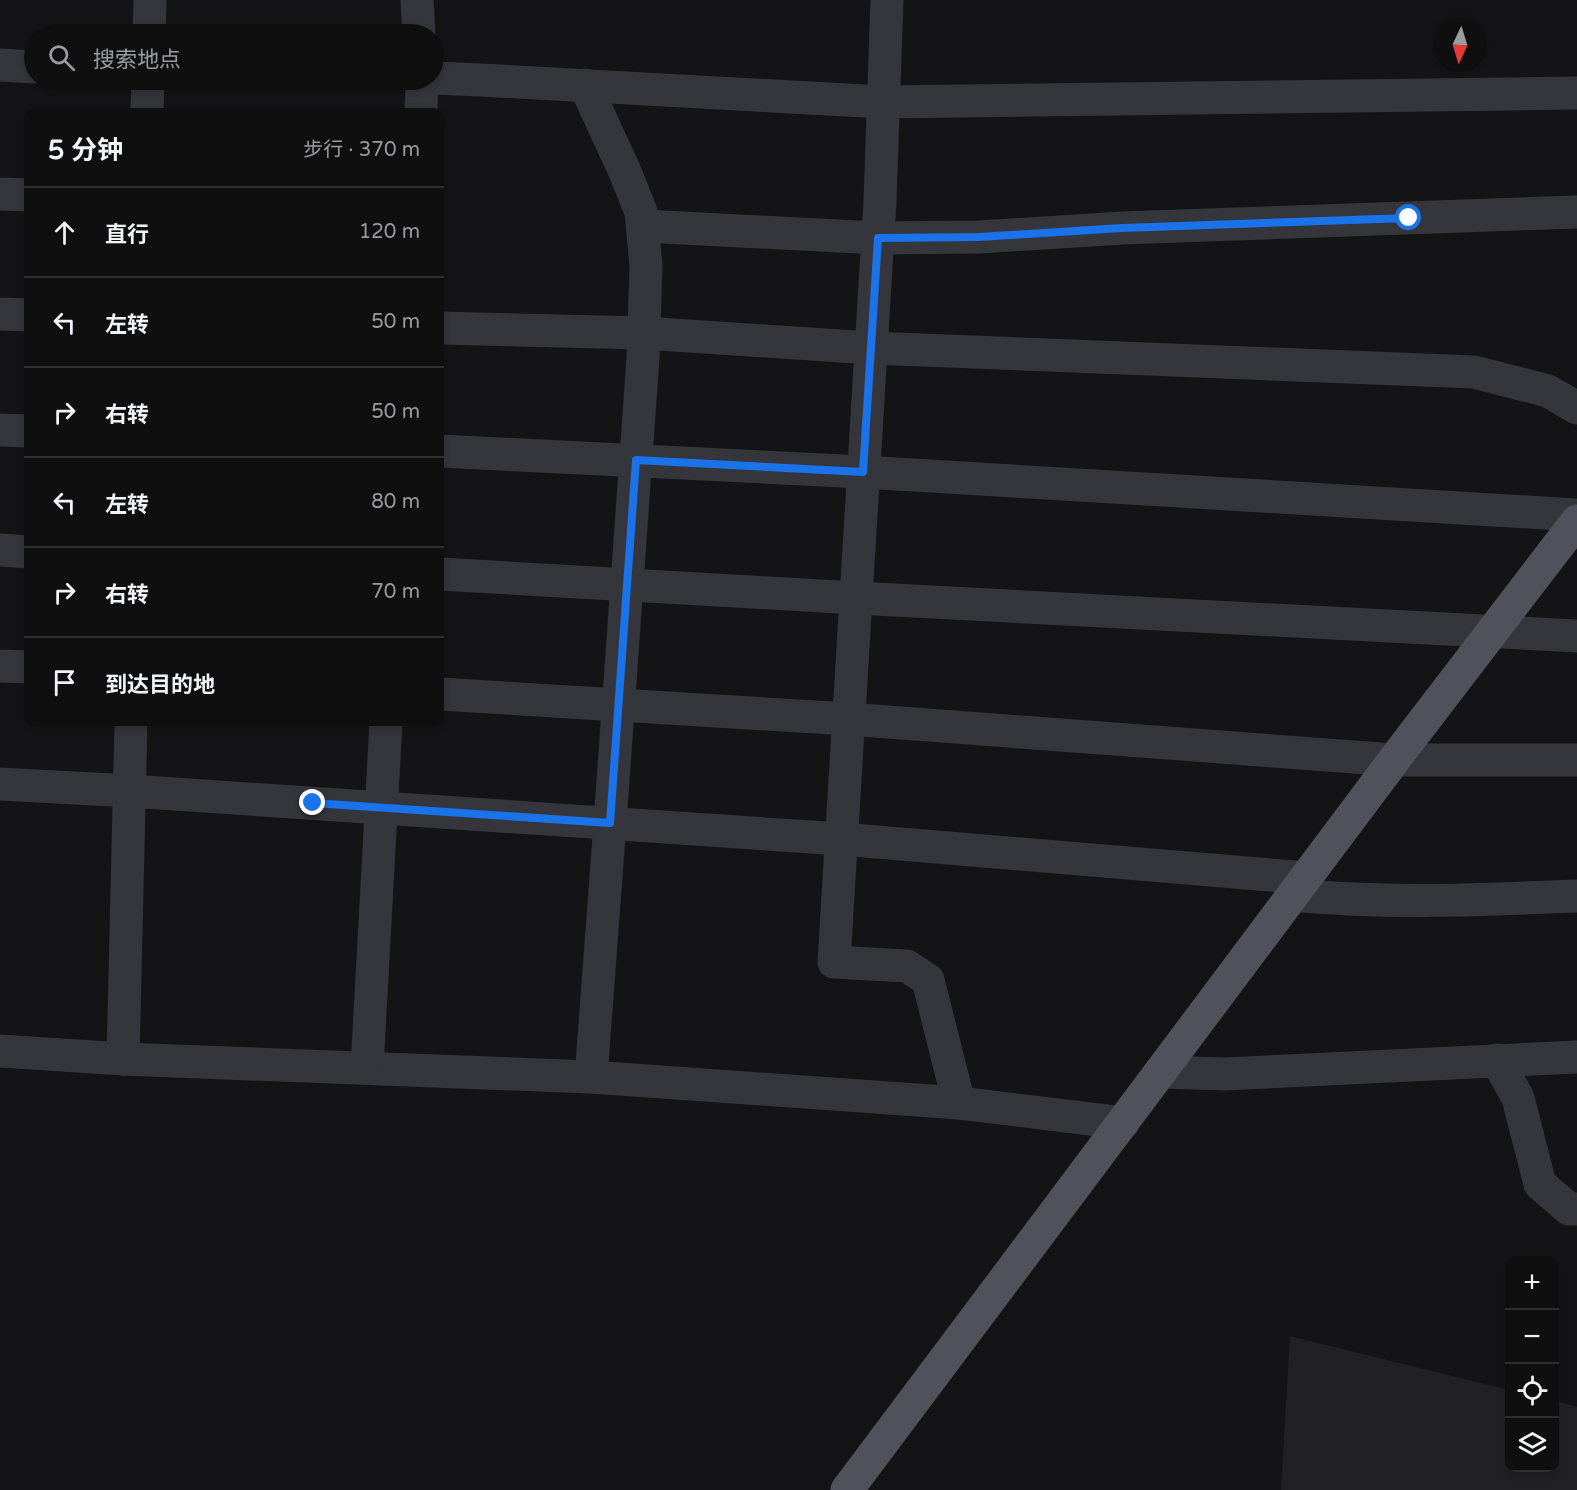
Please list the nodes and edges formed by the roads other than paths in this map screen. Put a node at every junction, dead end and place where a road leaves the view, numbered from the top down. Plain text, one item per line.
1 (150, 0) edge
2 (417, 0) edge
3 (887, 0) edge
4 (149, 24) edge
5 (418, 24) edge
6 (0, 65) edge
7 (24, 66) edge
8 (444, 79) edge
9 (585, 86) junction
10 (148, 90) edge
11 (422, 90) edge
12 (1577, 93) edge
13 (884, 102) junction
14 (147, 108) edge
15 (421, 108) edge
16 (0, 194) edge
17 (24, 195) edge
18 (1577, 212) edge
19 (642, 226) junction
20 (878, 238) junction
21 (0, 314) edge
22 (24, 315) edge
23 (444, 328) edge
24 (643, 333) junction
25 (871, 348) junction
26 (1577, 408) edge
27 (0, 430) edge
28 (24, 431) edge
29 (444, 451) edge
30 (636, 460) junction
31 (863, 472) junction
32 (1577, 515) edge
33 (1577, 521) edge
34 (0, 550) edge
35 (24, 552) edge
36 (444, 574) edge
37 (627, 585) junction
38 (856, 598) junction
39 (1492, 632) junction
40 (1577, 636) edge
41 (0, 666) edge
42 (24, 668) edge
43 (444, 694) edge
44 (618, 706) junction
45 (848, 719) junction
46 (132, 726) edge
47 (386, 726) edge
48 (1394, 760) junction
49 (1577, 760) edge
50 (0, 784) edge
51 (130, 791) junction
52 (382, 807) junction
53 (610, 823) junction
54 (841, 838) junction
55 (1299, 887) junction
56 (1577, 897) edge
57 (0, 1051) edge
58 (1577, 1057) edge
59 (123, 1059) junction
60 (1497, 1060) junction
61 (367, 1068) junction
62 (1160, 1072) junction
63 (591, 1077) junction
64 (958, 1103) junction
65 (1123, 1123) junction
66 (1577, 1209) edge
67 (848, 1490) edge

1 - 4 street
2 - 5 street
3 - 13 street
6 - 7 street
8 - 9 street
9 - 13 street
9 - 19 street
10 - 14 street
11 - 15 street
12 - 13 street
13 - 20 street
16 - 17 street
18 - 20 street
19 - 20 street
19 - 24 street
20 - 25 street
21 - 22 street
23 - 24 street
24 - 25 street
24 - 30 street
25 - 26 street
25 - 31 street
27 - 28 street
29 - 30 street
30 - 31 street
30 - 37 street
31 - 32 street
31 - 38 street
33 - 39 main road
34 - 35 street
36 - 37 street
37 - 38 street
37 - 44 street
38 - 39 street
38 - 45 street
39 - 40 street
39 - 48 main road
41 - 42 street
43 - 44 street
44 - 45 street
44 - 53 street
45 - 48 street
45 - 54 street
46 - 51 street
47 - 52 street
48 - 49 street
48 - 55 main road
50 - 51 street
51 - 52 street
51 - 59 street
52 - 53 street
52 - 61 street
53 - 54 street
53 - 63 street
54 - 55 street
54 - 64 street
55 - 56 street
55 - 62 main road
57 - 59 street
58 - 60 street
59 - 61 street
60 - 62 street
60 - 66 street
61 - 63 street
62 - 65 main road
63 - 64 street
64 - 65 street
65 - 67 main road

